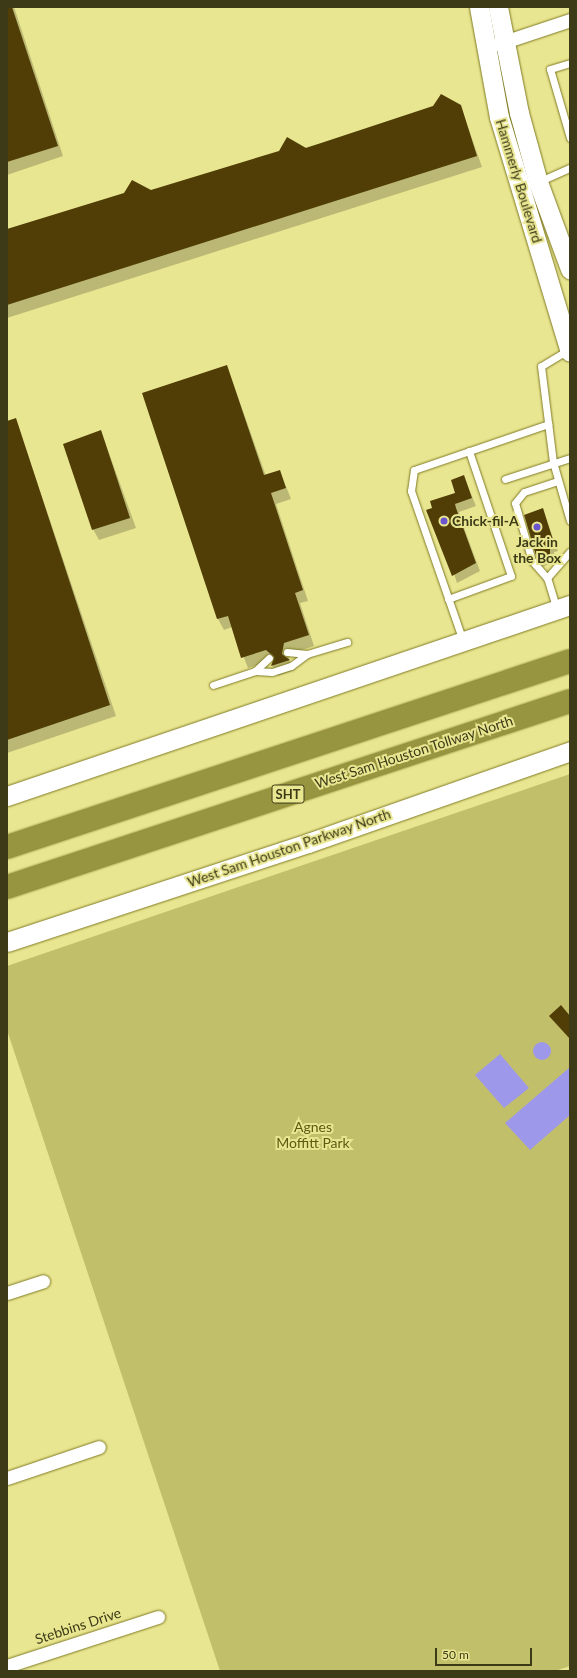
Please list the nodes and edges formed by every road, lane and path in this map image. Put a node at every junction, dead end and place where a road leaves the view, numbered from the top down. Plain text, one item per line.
1 (479, 7) edge
2 (498, 7) edge
3 (570, 20) edge
4 (504, 42) junction
5 (484, 48) junction
6 (570, 63) edge
7 (570, 138) edge
8 (570, 168) edge
9 (538, 182) junction
10 (570, 269) edge
11 (570, 351) edge
12 (548, 424) junction
13 (469, 451) junction
14 (570, 458) edge
15 (553, 462) junction
16 (505, 479) dead end
17 (557, 481) junction
18 (570, 521) edge
19 (570, 552) edge
20 (547, 578) junction
21 (448, 598) junction
22 (567, 606) edge
23 (347, 642) dead end
24 (464, 643) junction
25 (287, 652) dead end
26 (307, 654) junction
27 (269, 658) dead end
28 (570, 661) edge
29 (255, 671) junction
30 (213, 685) dead end
31 (570, 701) edge
32 (570, 751) edge
33 (7, 796) edge
34 (7, 847) edge
35 (7, 887) edge
36 (7, 942) edge
37 (43, 1281) dead end
38 (7, 1293) edge
39 (99, 1447) dead end
40 (7, 1478) edge
41 (158, 1617) dead end
42 (7, 1666) edge

1 - 5 main road, Hammerly Boulevard
2 - 4 main road, Hammerly Boulevard
3 - 4 street
4 - 5 street
4 - 9 main road, Hammerly Boulevard
5 - 11 main road, Hammerly Boulevard
6 - 7 lane
8 - 9 lane
9 - 10 main road, Hammerly Boulevard
11 - 12 lane
12 - 13 lane
12 - 15 lane
13 - 21 lane
13 - 21 lane
14 - 15 lane
15 - 16 lane
15 - 17 lane
17 - 18 lane
17 - 20 lane
19 - 20 lane
20 - 22 lane
21 - 24 lane
22 - 24 main road
23 - 26 lane
24 - 33 main road
25 - 26 lane
26 - 29 lane
27 - 29 lane
28 - 34 highway
29 - 30 lane
31 - 35 highway, West Sam Houston Tollway North / SHT
32 - 36 main road, West Sam Houston Parkway North
37 - 38 street
39 - 40 street
41 - 42 street, Stebbins Drive

